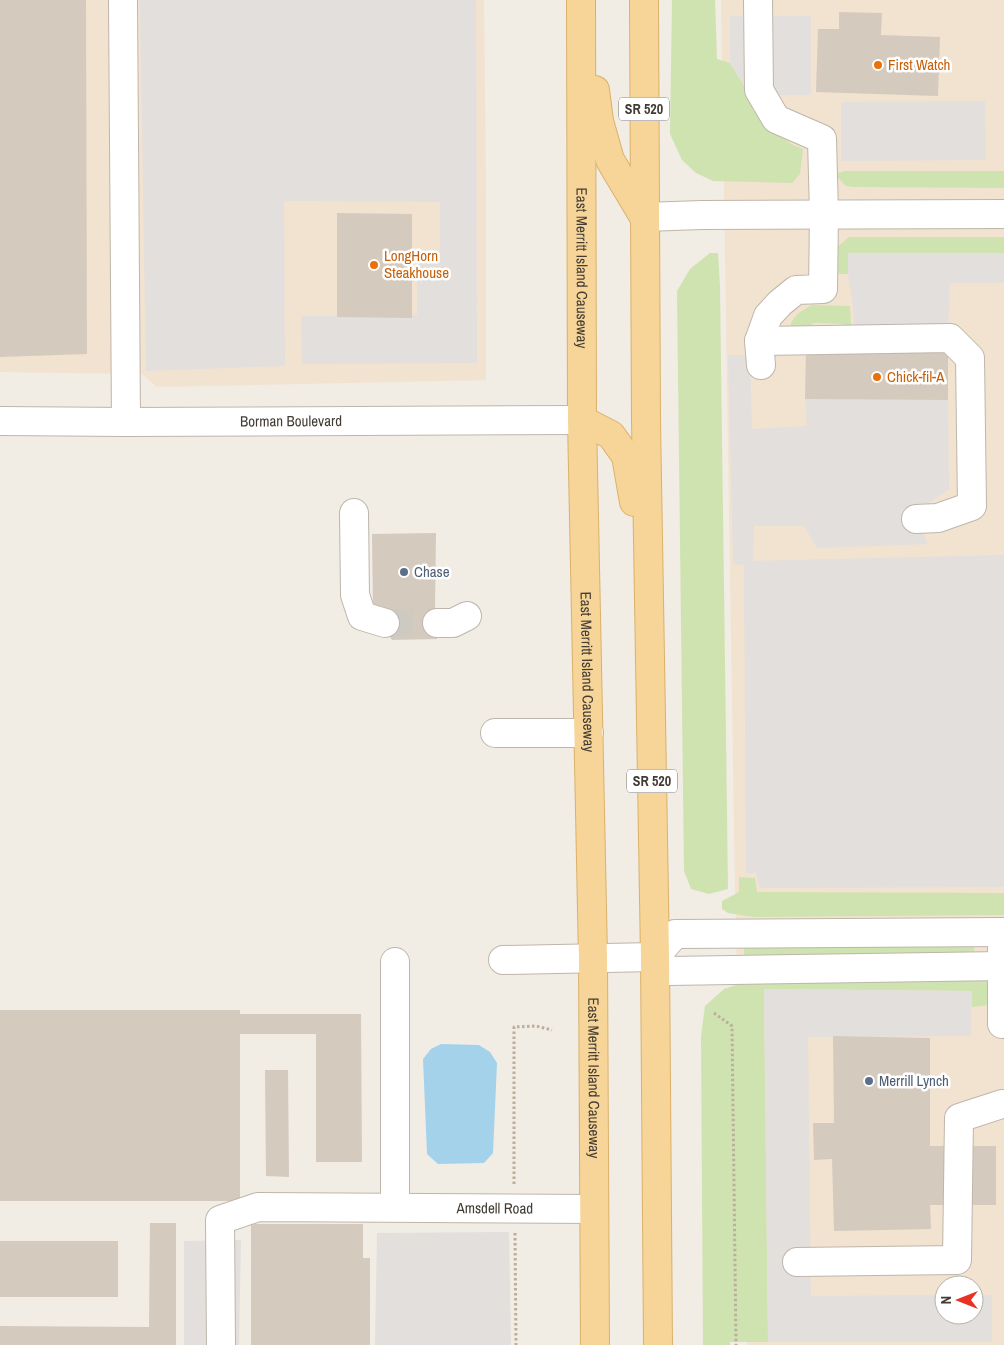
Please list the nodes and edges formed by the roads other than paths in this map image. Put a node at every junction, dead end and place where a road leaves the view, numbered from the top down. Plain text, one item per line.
1 (123, 0) edge
2 (583, 0) edge
3 (644, 0) edge
4 (758, 0) edge
5 (824, 214) junction
6 (1004, 214) edge
7 (644, 217) junction
8 (582, 420) junction
9 (0, 421) edge
10 (126, 422) junction
11 (354, 513) dead end
12 (916, 519) dead end
13 (648, 580) junction
14 (468, 616) dead end
15 (385, 623) tunnel mouth
16 (437, 623) tunnel mouth
17 (495, 733) dead end
18 (589, 733) junction
19 (1003, 932) edge
20 (655, 957) junction
21 (593, 958) junction
22 (503, 960) dead end
23 (395, 962) dead end
24 (1003, 966) edge
25 (1002, 1024) dead end
26 (1002, 1104) dead end
27 (395, 1207) junction
28 (594, 1209) junction
29 (797, 1262) dead end
30 (221, 1345) edge
31 (595, 1345) edge
32 (658, 1345) edge

1 - 10 street
2 - 7 main road
2 - 8 main road, East Merritt Island Causeway
3 - 7 main road, SR 520
4 - 5 street
5 - 6 street
5 - 7 street
5 - 12 street
7 - 13 main road, SR 520
8 - 10 street, Borman Boulevard
8 - 13 main road
8 - 18 main road, East Merritt Island Causeway
9 - 10 street, Borman Boulevard
11 - 15 street
13 - 20 main road, SR 520
14 - 16 street
17 - 18 street
18 - 21 main road, East Merritt Island Causeway
19 - 20 street
19 - 24 street
20 - 21 street
20 - 24 street
20 - 32 main road, SR 520
21 - 22 street
21 - 28 main road, East Merritt Island Causeway
23 - 27 street
24 - 25 street
26 - 29 street
27 - 28 street, Amsdell Road
27 - 30 street, Amsdell Road
28 - 31 main road, East Merritt Island Causeway

